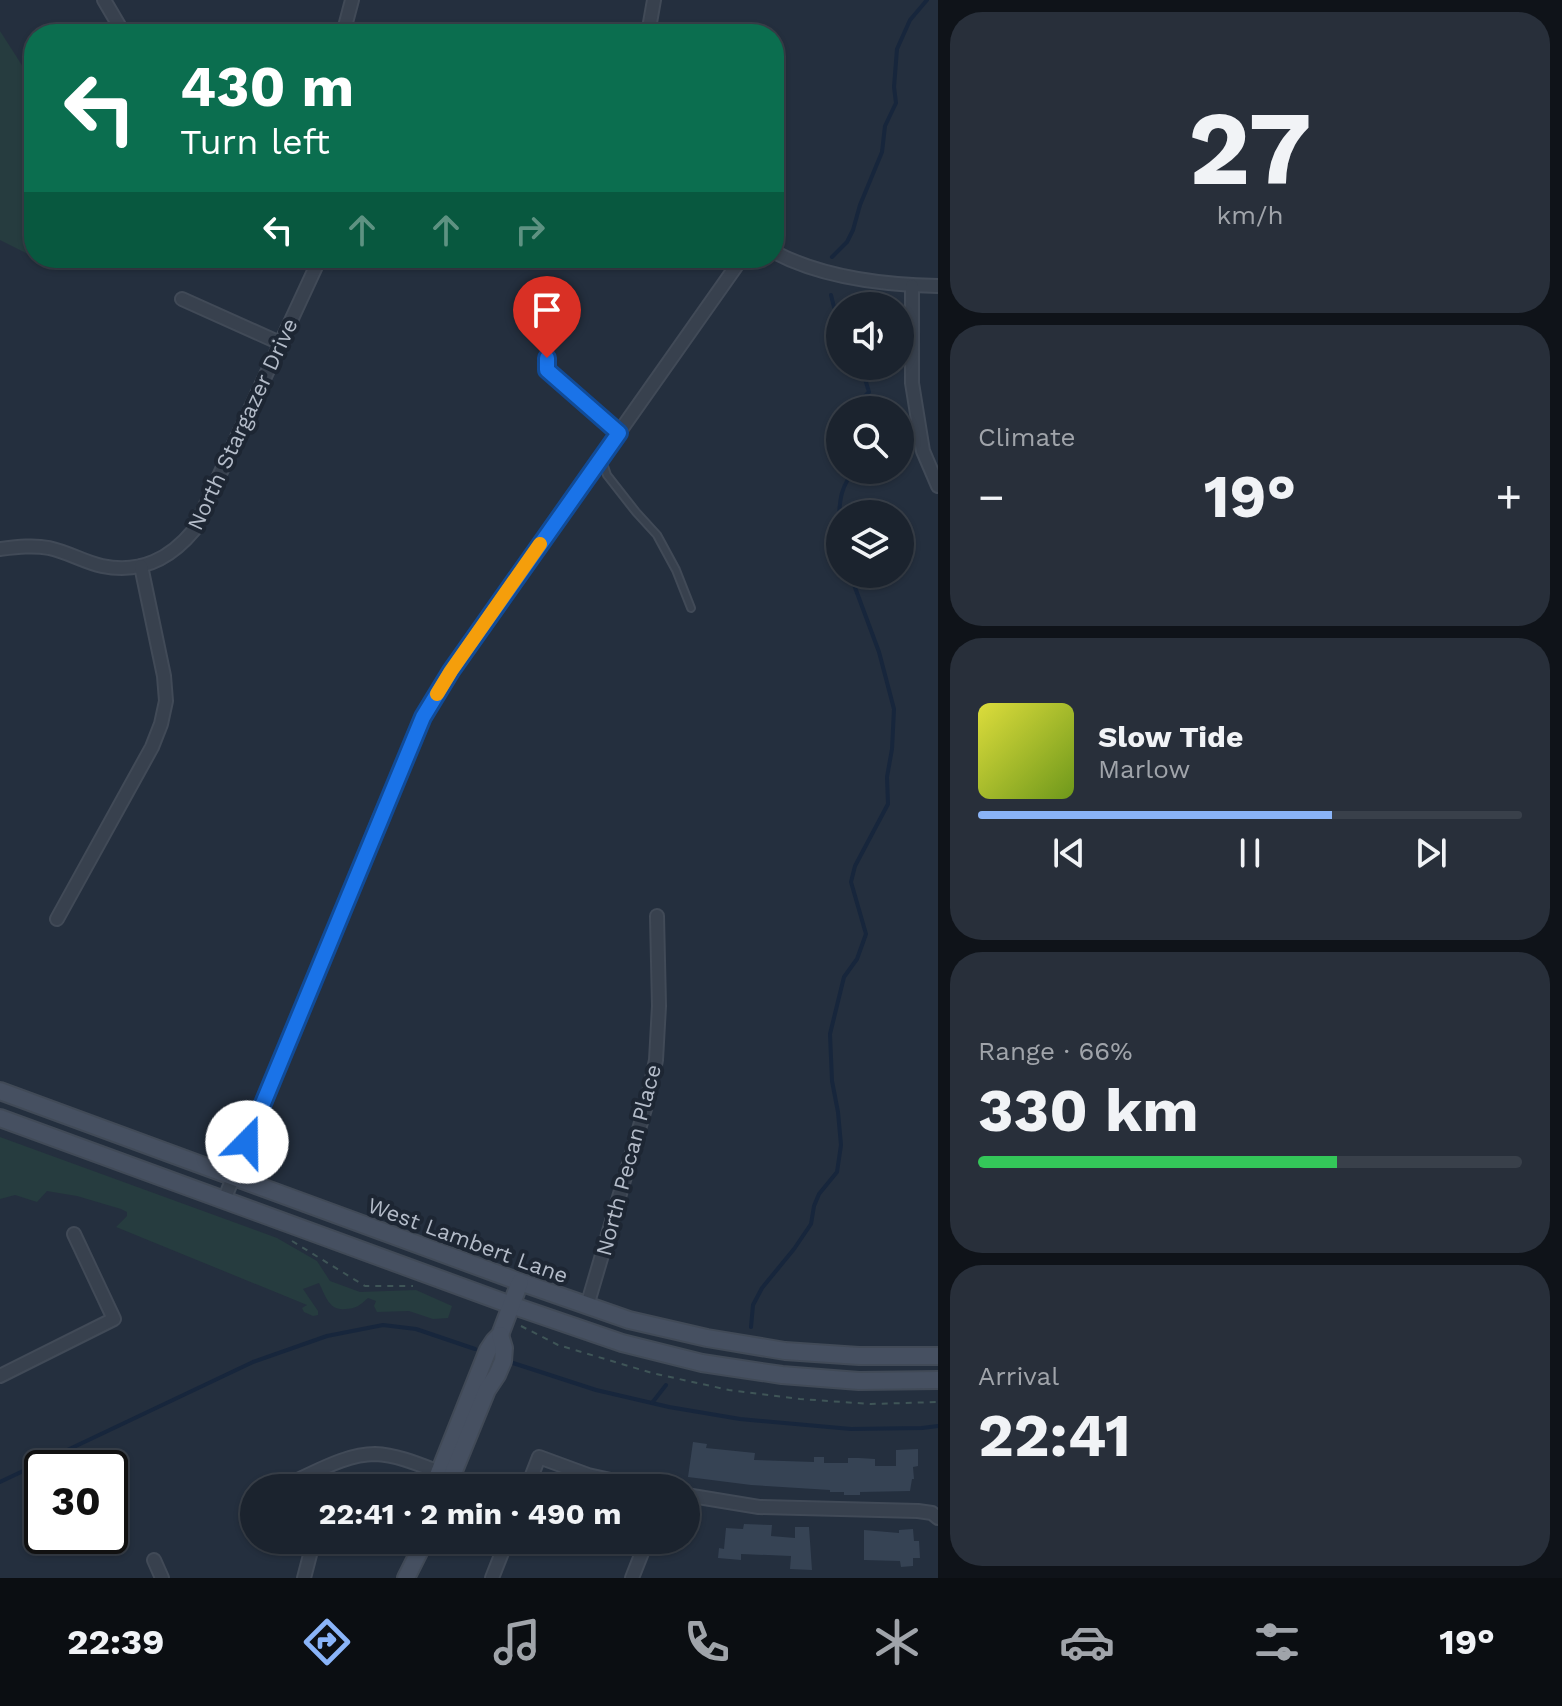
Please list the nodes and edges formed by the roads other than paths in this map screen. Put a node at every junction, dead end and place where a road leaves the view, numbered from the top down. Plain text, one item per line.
1 (104, 0) edge
2 (352, 0) edge
3 (654, 0) edge
4 (118, 24) edge
5 (346, 24) edge
6 (650, 24) edge
7 (784, 257) edge
8 (315, 268) edge
9 (735, 268) edge
10 (912, 286) junction
11 (938, 286) edge
12 (182, 299) dead end
13 (549, 320) dead end
14 (280, 343) junction
15 (619, 433) junction
16 (601, 458) junction
17 (938, 486) edge
18 (0, 549) edge
19 (141, 566) junction
20 (691, 608) dead end
21 (657, 916) dead end
22 (57, 919) dead end
23 (0, 1091) edge
24 (0, 1118) edge
25 (232, 1177) junction
26 (224, 1200) junction
27 (74, 1234) dead end
28 (520, 1282) junction
29 (511, 1305) junction
30 (587, 1306) junction
31 (938, 1356) edge
32 (0, 1376) edge
33 (938, 1380) edge
34 (317, 1474) edge
35 (429, 1474) edge
36 (445, 1474) edge
37 (532, 1474) edge
38 (585, 1474) edge
39 (700, 1497) edge
40 (937, 1516) edge
41 (310, 1554) edge
42 (411, 1554) edge
43 (418, 1554) edge
44 (501, 1554) edge
45 (641, 1554) edge
46 (154, 1560) dead end
47 (162, 1578) edge
48 (304, 1578) edge
49 (405, 1578) edge
50 (492, 1578) edge
51 (632, 1578) edge

1 - 4 street
2 - 5 street
3 - 6 street
7 - 10 street
8 - 14 street, North Stargazer Drive
9 - 15 street
10 - 11 street
10 - 17 street
12 - 14 street
13 - 15 lane
14 - 19 street, North Stargazer Drive
15 - 16 street
16 - 20 lane
16 - 25 street
18 - 19 street, North Stargazer Drive
19 - 22 street
21 - 30 street, North Pecan Place
23 - 25 main road, West Lambert Lane
24 - 26 main road, West Lambert Lane
25 - 26 street
25 - 28 main road, West Lambert Lane
26 - 29 main road, West Lambert Lane
27 - 32 street
28 - 29 main road
28 - 30 main road, West Lambert Lane
29 - 33 main road, West Lambert Lane
29 - 36 main road
30 - 31 main road, West Lambert Lane
34 - 35 street
37 - 38 street
39 - 40 street
41 - 48 street
42 - 49 main road
43 - 49 main road
44 - 50 street
45 - 51 street
46 - 47 street

